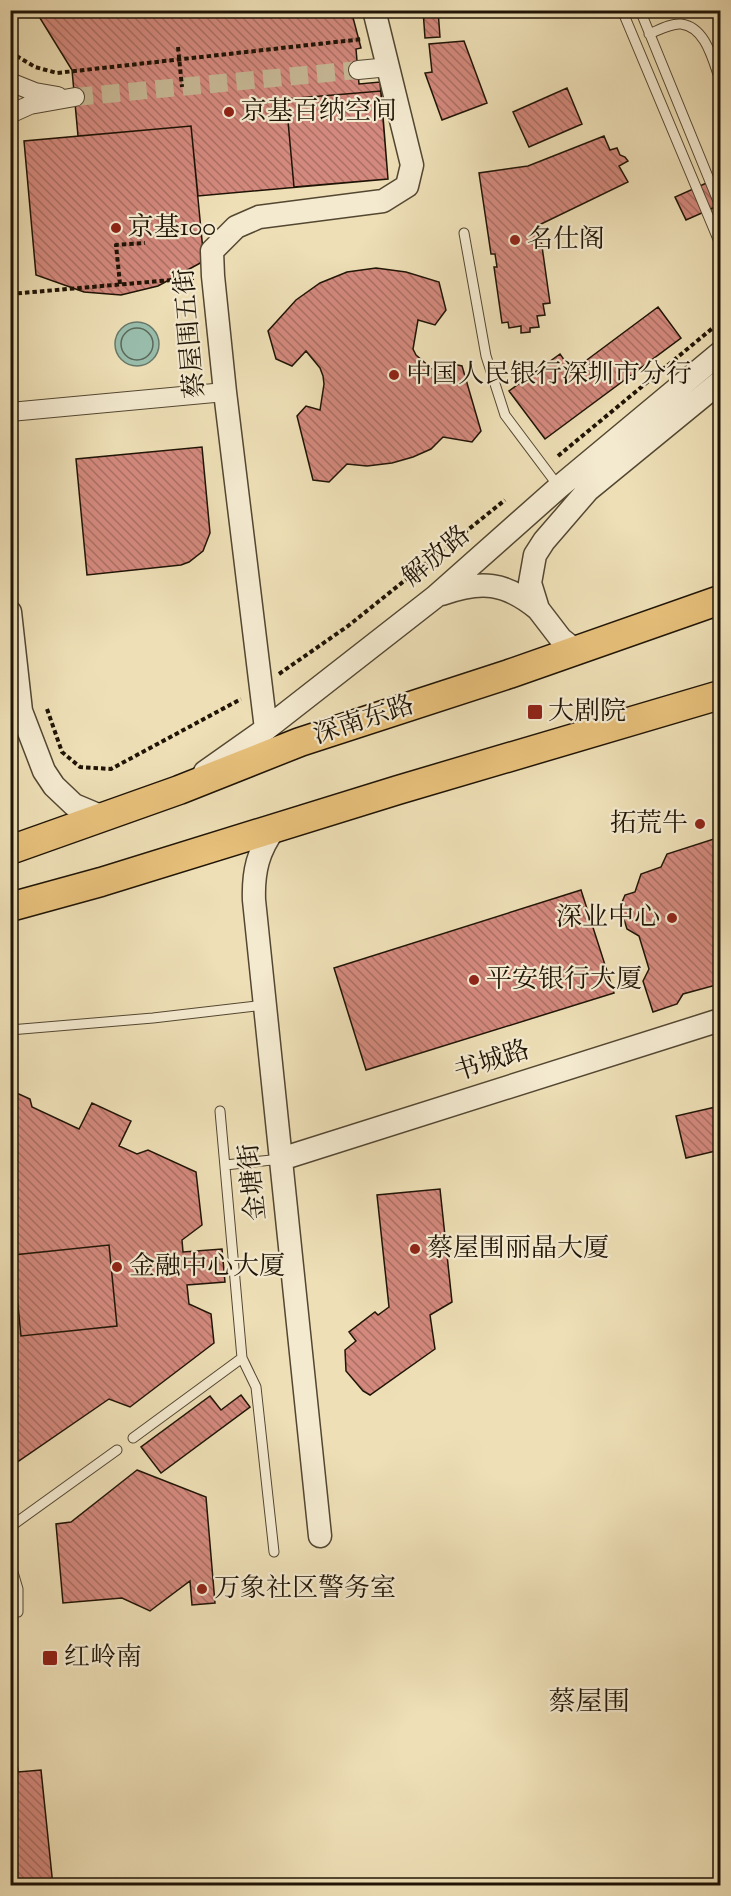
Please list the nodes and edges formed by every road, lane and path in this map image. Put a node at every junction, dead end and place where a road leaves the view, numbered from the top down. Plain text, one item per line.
1 (374, 10) edge
2 (622, 10) edge
3 (640, 10) edge
4 (650, 34) junction
5 (369, 38) dead end
6 (178, 47) dead end
7 (10, 52) edge
8 (180, 59) junction
9 (388, 67) junction
10 (358, 70) tunnel mouth
11 (720, 80) edge
12 (10, 82) edge
13 (182, 87) dead end
14 (10, 114) edge
15 (720, 206) edge
16 (464, 233) dead end
17 (145, 243) dead end
18 (720, 244) edge
19 (213, 276) junction
20 (120, 284) junction
21 (10, 294) edge
22 (720, 322) edge
23 (720, 353) edge
24 (720, 382) edge
25 (225, 392) junction
26 (10, 412) edge
27 (558, 456) dead end
28 (559, 487) junction
29 (504, 500) dead end
30 (435, 597) junction
31 (720, 600) edge
32 (538, 609) junction
33 (10, 612) edge
34 (574, 650) junction
35 (276, 676) dead end
36 (720, 695) edge
37 (241, 699) dead end
38 (47, 709) dead end
39 (266, 729) junction
40 (179, 790) junction
41 (105, 818) junction
42 (275, 828) junction
43 (10, 850) edge
44 (10, 907) edge
45 (265, 1005) junction
46 (720, 1020) edge
47 (10, 1029) edge
48 (220, 1111) dead end
49 (281, 1159) junction
50 (225, 1164) junction
51 (242, 1358) junction
52 (133, 1438) dead end
53 (117, 1450) dead end
54 (10, 1527) edge
55 (320, 1536) dead end
56 (274, 1552) dead end
57 (10, 1562) edge
58 (10, 1593) edge

1 - 9 street, 蔡屋围五街
2 - 18 lane
3 - 4 lane
4 - 11 lane
4 - 15 lane
5 - 8 path
6 - 8 path
7 - 8 path
8 - 13 path
9 - 10 street
9 - 19 street, 蔡屋围五街
12 - 14 street
16 - 28 lane
17 - 20 path
19 - 20 path
19 - 25 street, 蔡屋围五街
20 - 21 path
22 - 27 path
23 - 28 street, 解放路
24 - 32 street
25 - 26 street
25 - 39 street, 蔡屋围五街
28 - 30 street, 解放路
29 - 35 path
30 - 32 street
30 - 39 street, 解放路
31 - 34 main road, 深南东路
32 - 34 street
33 - 41 street
34 - 40 main road, 深南东路
36 - 42 main road
37 - 38 path
39 - 40 street, 解放路
40 - 41 main road, 深南东路
41 - 43 main road, 深南东路
42 - 44 main road
42 - 45 street, 金塘街
45 - 47 lane
45 - 49 street, 金塘街
46 - 49 street, 书城路
48 - 50 lane
49 - 50 lane
49 - 55 street, 金塘街
50 - 51 lane
51 - 52 lane
51 - 56 lane
53 - 54 lane
57 - 58 lane

